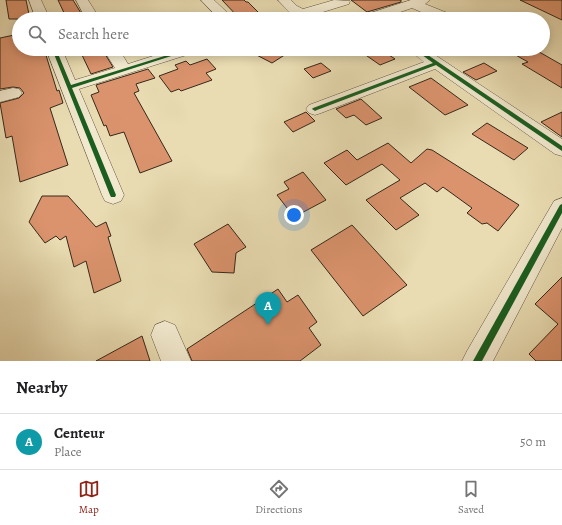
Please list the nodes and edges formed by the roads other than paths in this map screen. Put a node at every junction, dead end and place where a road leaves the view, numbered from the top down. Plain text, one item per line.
1 (35, 0) edge
2 (82, 0) edge
3 (207, 0) edge
4 (284, 0) edge
5 (344, 0) edge
6 (419, 2) edge
7 (40, 12) edge
8 (89, 12) edge
9 (220, 12) edge
10 (298, 12) edge
11 (308, 12) edge
12 (361, 12) edge
13 (388, 12) edge
14 (435, 12) edge
15 (57, 56) edge
16 (115, 56) edge
17 (169, 56) edge
18 (426, 56) edge
19 (436, 63) junction
20 (124, 70) junction
21 (69, 87) junction
22 (315, 109) dead end
23 (562, 149) edge
24 (113, 195) dead end
25 (562, 208) edge
26 (166, 335) dead end
27 (176, 361) edge
28 (477, 361) edge

1 - 7 street
2 - 8 street
3 - 9 street
4 - 10 street
5 - 11 street
5 - 12 street
6 - 13 street
6 - 14 street
15 - 21 street
16 - 20 street
17 - 20 street
18 - 19 street
19 - 22 street
19 - 23 street
20 - 21 street
21 - 24 street
25 - 28 street
26 - 27 street

